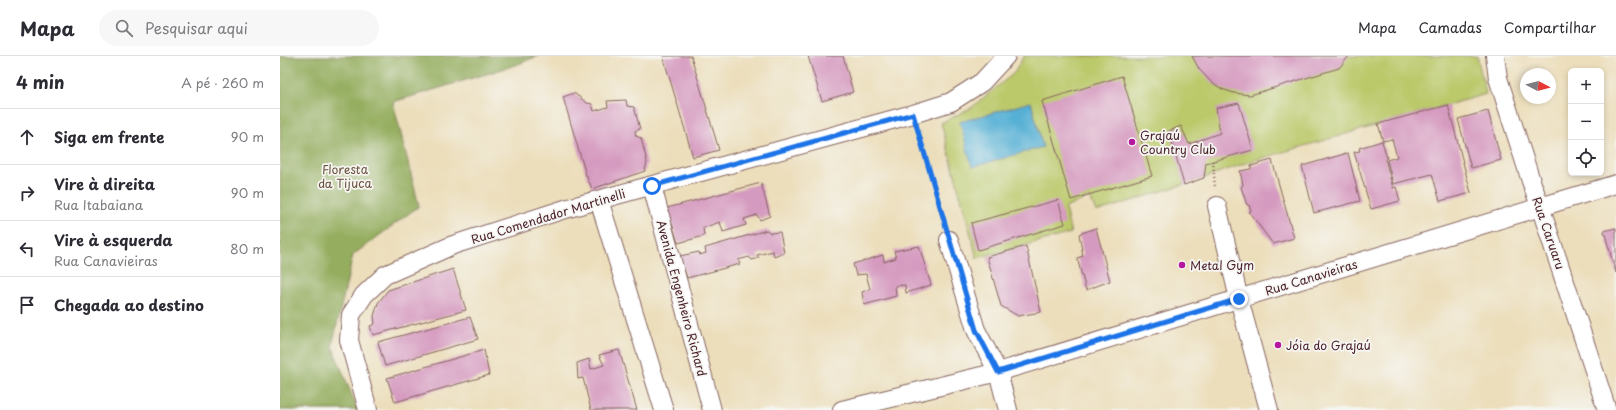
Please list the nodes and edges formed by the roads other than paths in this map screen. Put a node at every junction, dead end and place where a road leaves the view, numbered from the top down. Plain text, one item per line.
1 (1006, 56) edge
2 (1494, 56) edge
3 (1616, 184) edge
4 (652, 186) junction
5 (599, 200) junction
6 (1217, 206) road end
7 (1540, 206) junction
8 (949, 240) road end
9 (1239, 299) junction
10 (998, 372) junction
11 (1609, 401) edge
12 (368, 410) edge
13 (664, 410) edge
14 (712, 410) edge
15 (842, 410) edge
16 (1008, 410) edge
17 (1269, 410) edge

1 - 4 street, Rua Comendador Martinelli
2 - 7 street, Rua Caruaru
3 - 7 street, Rua Canavieiras
4 - 5 street, Rua Comendador Martinelli
4 - 14 street, Avenida Engenheiro Richard
5 - 12 street, Rua Comendador Martinelli
5 - 13 street
6 - 9 street
7 - 9 street, Rua Canavieiras
7 - 11 street, Rua Caruaru
8 - 10 street
9 - 10 street, Rua Canavieiras
9 - 17 street
10 - 15 street, Rua Canavieiras
10 - 16 street

